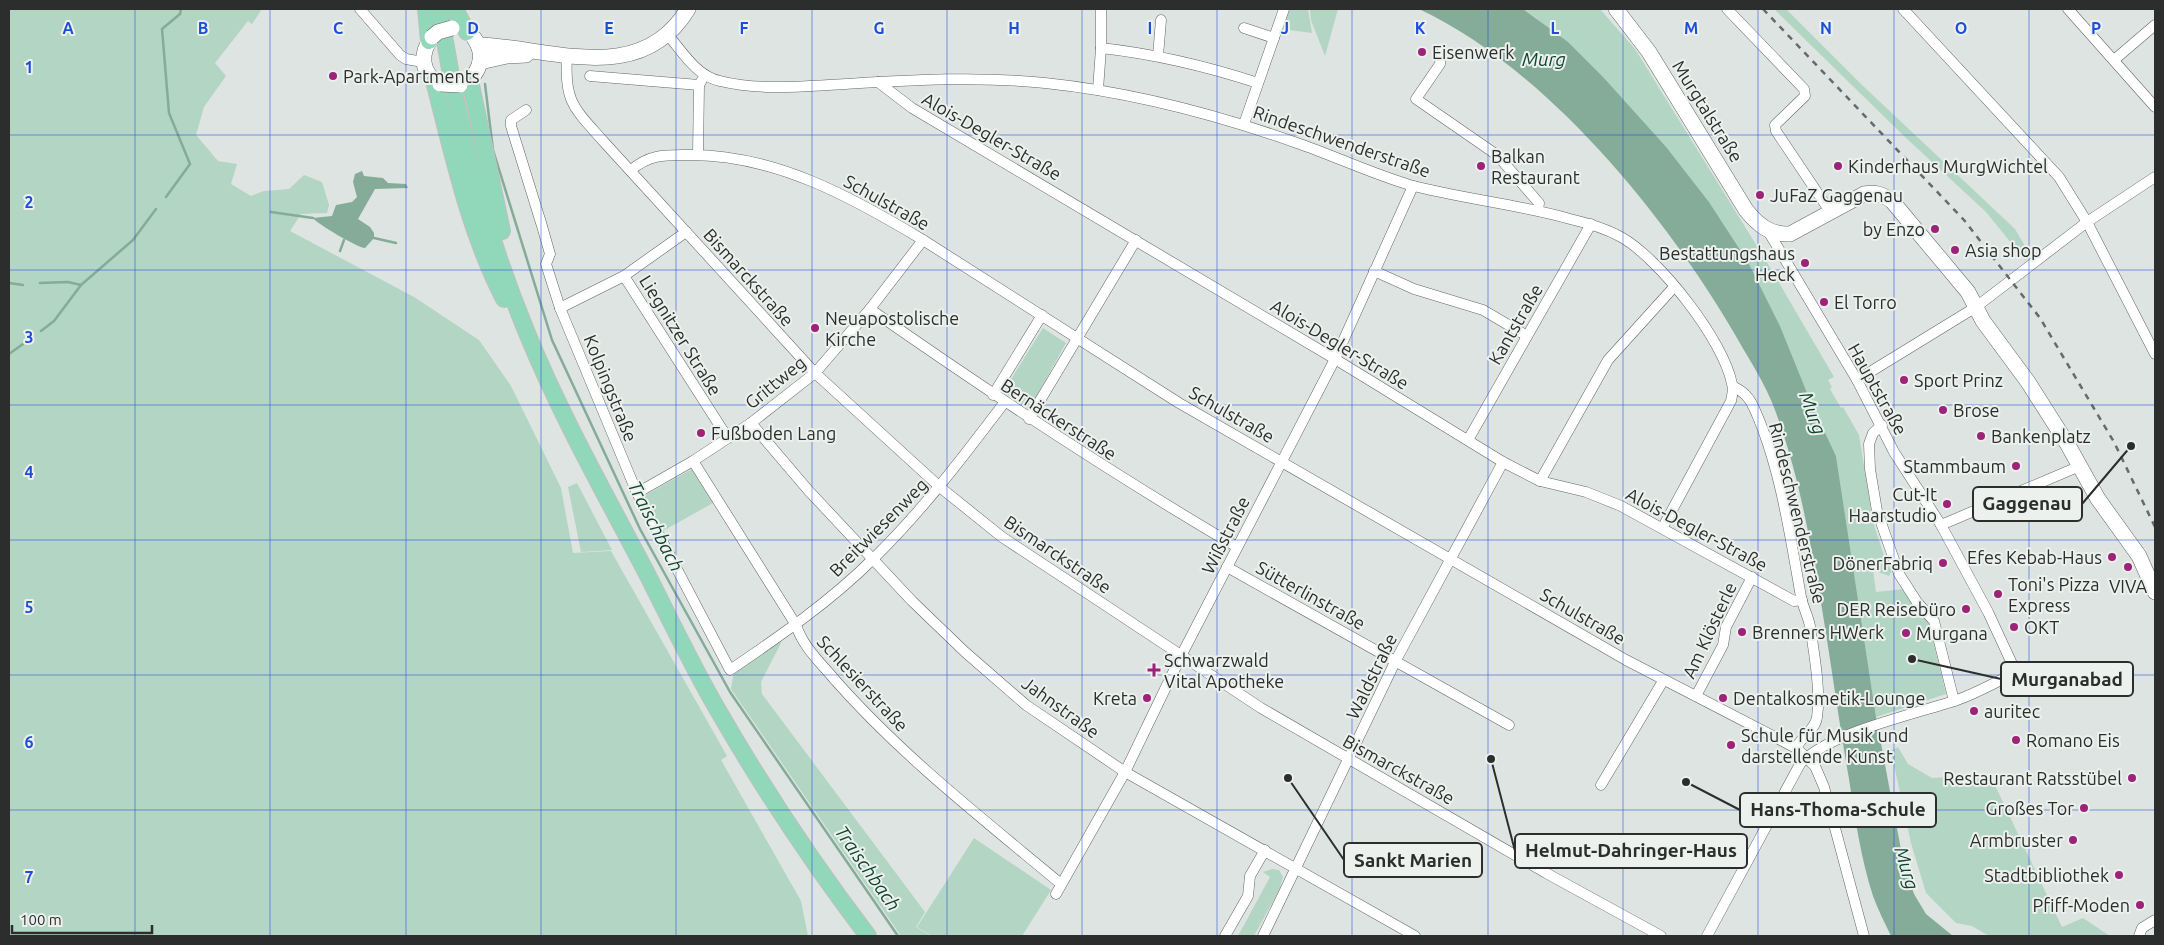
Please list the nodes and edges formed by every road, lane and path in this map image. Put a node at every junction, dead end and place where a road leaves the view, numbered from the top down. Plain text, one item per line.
1 (360, 9) edge
2 (426, 9) edge
3 (440, 9) edge
4 (455, 9) edge
5 (688, 9) edge
6 (1101, 9) edge
7 (1284, 9) edge
8 (1616, 9) edge
9 (1726, 9) edge
10 (1903, 9) edge
11 (2068, 9) edge
12 (1161, 20) dead end
13 (2155, 26) edge
14 (1244, 28) dead end
15 (459, 30) junction
16 (667, 34) junction
17 (1274, 38) junction
18 (430, 39) junction
19 (478, 45) junction
20 (1101, 48) junction
21 (1441, 53) dead end
22 (562, 56) junction
23 (1158, 56) junction
24 (2114, 60) junction
25 (423, 62) junction
26 (480, 62) junction
27 (590, 76) dead end
28 (702, 81) junction
29 (437, 82) junction
30 (465, 82) junction
31 (877, 82) junction
32 (1258, 83) junction
33 (1098, 90) junction
34 (2155, 107) edge
35 (526, 110) dead end
36 (1244, 124) junction
37 (698, 154) junction
38 (631, 170) junction
39 (2155, 177) edge
40 (1413, 186) junction
41 (1538, 210) junction
42 (1831, 212) junction
43 (2087, 222) junction
44 (1591, 224) junction
45 (1768, 231) junction
46 (686, 232) junction
47 (923, 240) junction
48 (1136, 240) junction
49 (1374, 271) junction
50 (624, 276) junction
51 (1674, 287) junction
52 (1976, 307) junction
53 (560, 308) junction
54 (870, 309) junction
55 (1042, 315) junction
56 (528, 335) junction
57 (1528, 336) junction
58 (2151, 336) edge
59 (1078, 338) junction
60 (2155, 354) edge
61 (1336, 359) junction
62 (815, 373) junction
63 (1857, 380) junction
64 (1734, 387) junction
65 (993, 395) junction
66 (1004, 403) junction
67 (1029, 419) junction
68 (751, 423) junction
69 (1882, 425) junction
70 (727, 437) junction
71 (1468, 440) junction
72 (693, 461) junction
73 (1281, 462) junction
74 (1503, 462) junction
75 (2080, 466) junction
76 (1540, 481) junction
77 (941, 488) junction
78 (637, 493) junction
79 (1941, 525) junction
80 (1663, 528) junction
81 (1237, 547) junction
82 (1449, 558) junction
83 (874, 559) junction
84 (1227, 567) junction
85 (1752, 577) junction
86 (2155, 592) edge
87 (1802, 600) junction
88 (796, 625) junction
89 (1181, 656) junction
90 (1396, 660) junction
91 (730, 670) joint
92 (1663, 680) junction
93 (1696, 696) junction
94 (1954, 701) junction
95 (1509, 725) dead end
96 (1796, 748) junction
97 (1806, 757) junction
98 (1348, 759) junction
99 (1124, 772) junction
100 (1601, 785) dead end
101 (1265, 850) junction
102 (1294, 868) junction
103 (1061, 884) junction
104 (1056, 894) dead end
105 (2155, 920) edge
106 (2139, 934) edge
107 (868, 936) edge
108 (1225, 936) edge
109 (1263, 936) edge
110 (1415, 936) edge
111 (1661, 936) edge
112 (1707, 936) edge
113 (1864, 936) edge

1 - 25 street
2 - 18 main road
3 - 56 main road
4 - 15 main road
5 - 16 street
6 - 20 street
7 - 17 street
8 - 45 street, Murgtalstraße
9 - 42 street
10 - 43 street
11 - 24 street
12 - 23 street
13 - 24 street
14 - 17 street
15 - 18 street, bridge
15 - 19 street
16 - 22 street
16 - 28 street
17 - 32 street
18 - 25 street
19 - 22 street
19 - 26 street
20 - 23 street
20 - 33 street
21 - 41 street
22 - 26 street
22 - 38 street, Bismarckstraße
23 - 32 street
24 - 34 street
25 - 29 street
26 - 30 street
27 - 28 street
28 - 31 street, Rindeschwenderstraße
28 - 37 street
29 - 30 street, bridge
29 - 56 main road
30 - 56 main road
31 - 33 street, Rindeschwenderstraße
31 - 48 street, Alois-Degler-Straße
32 - 36 street
33 - 36 street, Rindeschwenderstraße
35 - 53 street, Kolpingstraße
36 - 40 street, Rindeschwenderstraße
37 - 38 street, Schulstraße
37 - 47 street, Schulstraße
38 - 46 street, Bismarckstraße
39 - 43 street
40 - 41 street, Rindeschwenderstraße
40 - 49 street, Wißstraße
41 - 44 street, Rindeschwenderstraße
42 - 45 street
42 - 52 street
43 - 52 street
43 - 58 street
44 - 51 street, Rindeschwenderstraße
44 - 57 street, Kantstraße
45 - 63 street, Hauptstraße
46 - 50 street
46 - 62 street, Bismarckstraße
47 - 54 street, Grittweg
47 - 55 street, Schulstraße
48 - 59 street
48 - 61 street, Alois-Degler-Straße
49 - 57 street
49 - 61 street, Wißstraße
50 - 53 street
50 - 70 street, Liegnitzer Straße
51 - 64 street, Rindeschwenderstraße
51 - 76 street
52 - 63 street
52 - 75 street
53 - 78 street, Kolpingstraße
54 - 62 street, Grittweg
54 - 65 street, Bernäckerstraße
55 - 59 street, Schulstraße
55 - 65 street
56 - 107 main road
57 - 71 street, Kantstraße
58 - 60 street
59 - 67 street
59 - 73 street, Schulstraße
61 - 71 street, Alois-Degler-Straße
61 - 73 street, Wißstraße
62 - 68 street, Grittweg
62 - 77 street, Bismarckstraße
63 - 69 street, Hauptstraße
64 - 80 street
64 - 87 street, Rindeschwenderstraße
65 - 66 street, Bernäckerstraße
66 - 67 street, Bernäckerstraße
66 - 77 street, Breitwiesenweg
67 - 81 street, Bernäckerstraße
68 - 70 street, Grittweg
68 - 83 street, Jahnstraße
69 - 79 street, Hauptstraße
69 - 94 street
70 - 72 street, Grittweg
71 - 74 street, Alois-Degler-Straße
72 - 78 street, Grittweg
72 - 88 street, Schlesierstraße
73 - 81 street, Wißstraße
73 - 82 street, Schulstraße
74 - 76 street, Alois-Degler-Straße
74 - 82 street, Waldstraße
75 - 79 street
75 - 86 street
76 - 80 street, Alois-Degler-Straße
77 - 83 street, Breitwiesenweg
77 - 89 street, Bismarckstraße
78 - 91 street, Kolpingstraße
79 - 94 street, Hauptstraße
80 - 85 street, Alois-Degler-Straße
81 - 84 street, Wißstraße
82 - 90 street, Waldstraße
82 - 92 street, Schulstraße
83 - 88 street, Breitwiesenweg
83 - 99 street, Jahnstraße
84 - 89 street, Wißstraße
84 - 90 street, Sütterlinstraße
85 - 87 street, Alois-Degler-Straße
85 - 93 street, Am Klösterle
87 - 96 street, Rindeschwenderstraße
88 - 91 street, Breitwiesenweg
88 - 103 street, Schlesierstraße
89 - 98 street, Bismarckstraße
89 - 99 street, Wißstraße
90 - 95 street, Sütterlinstraße
90 - 98 street, Waldstraße
92 - 93 street, Schulstraße
92 - 100 street
93 - 96 street, Schulstraße
94 - 97 street
96 - 97 street, Schulstraße
97 - 112 street
97 - 113 street, Schulstraße
98 - 102 street, Waldstraße
98 - 111 street, Bismarckstraße
99 - 101 street, Jahnstraße
99 - 103 street, Wißstraße
101 - 102 street, Jahnstraße
101 - 108 street
102 - 109 street, Waldstraße
102 - 110 street, Jahnstraße
103 - 104 street, Wißstraße
105 - 106 street

